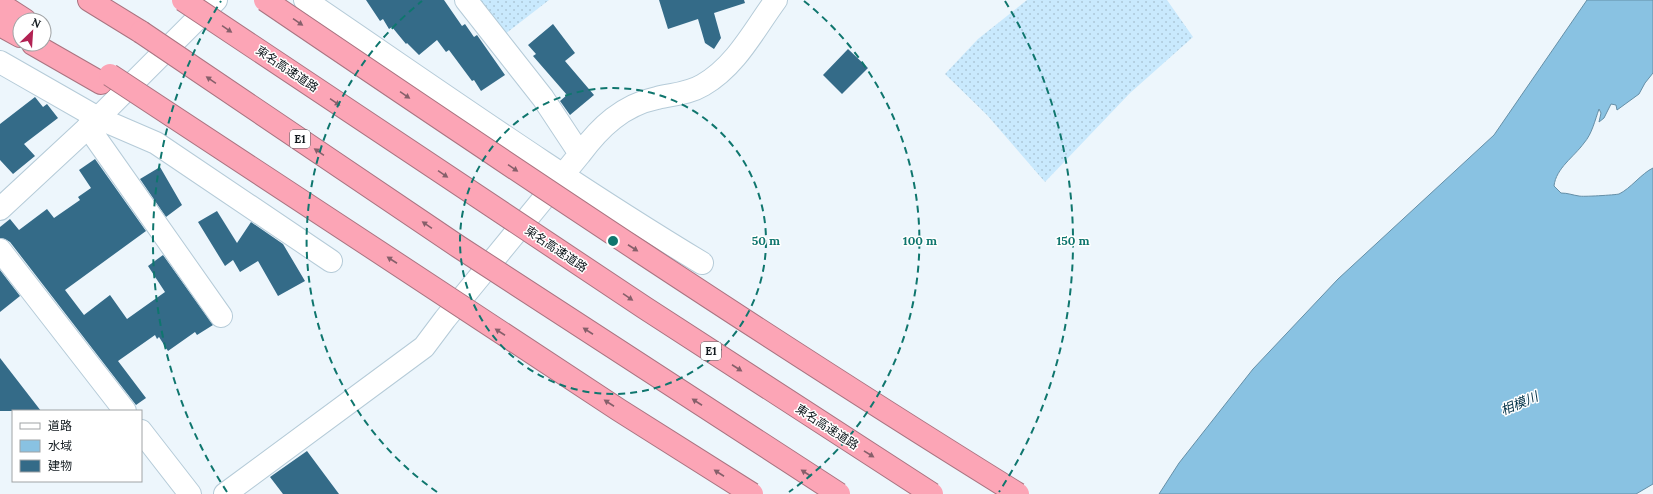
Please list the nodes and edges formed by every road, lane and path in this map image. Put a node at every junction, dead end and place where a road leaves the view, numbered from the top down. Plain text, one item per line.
1 (89, 0) edge
2 (96, 0) edge
3 (183, 0) edge
4 (216, 0) edge
5 (265, 0) edge
6 (305, 0) edge
7 (466, 0) edge
8 (776, 0) edge
9 (0, 4) edge
10 (12, 12) edge
11 (0, 25) edge
12 (12, 32) edge
13 (141, 32) junction
14 (52, 38) edge
15 (50, 52) edge
16 (0, 62) edge
17 (106, 79) junction
18 (93, 123) junction
19 (580, 154) junction
20 (562, 175) junction
21 (0, 209) edge
22 (0, 250) edge
23 (331, 262) dead end
24 (702, 263) dead end
25 (221, 316) dead end
26 (125, 410) edge
27 (142, 432) edge
28 (190, 494) edge
29 (225, 494) edge
30 (752, 494) edge
31 (838, 494) edge
32 (932, 494) edge
33 (1018, 494) edge

1 - 13 highway
2 - 13 highway, E1
3 -> 32 highway, 東名高速道路 / E1, bridge
4 - 18 street
5 -> 33 highway, bridge
6 - 20 street
7 - 19 street
8 - 19 street
9 - 10 highway
11 - 12 highway
31 -> 13 highway, E1, bridge
14 - 17 highway
15 - 17 highway
16 - 18 street
30 -> 17 highway, bridge
18 - 21 street
18 - 23 street
18 - 25 street
19 - 20 street
20 - 24 street
20 - 29 street
22 - 26 street
27 - 28 street

